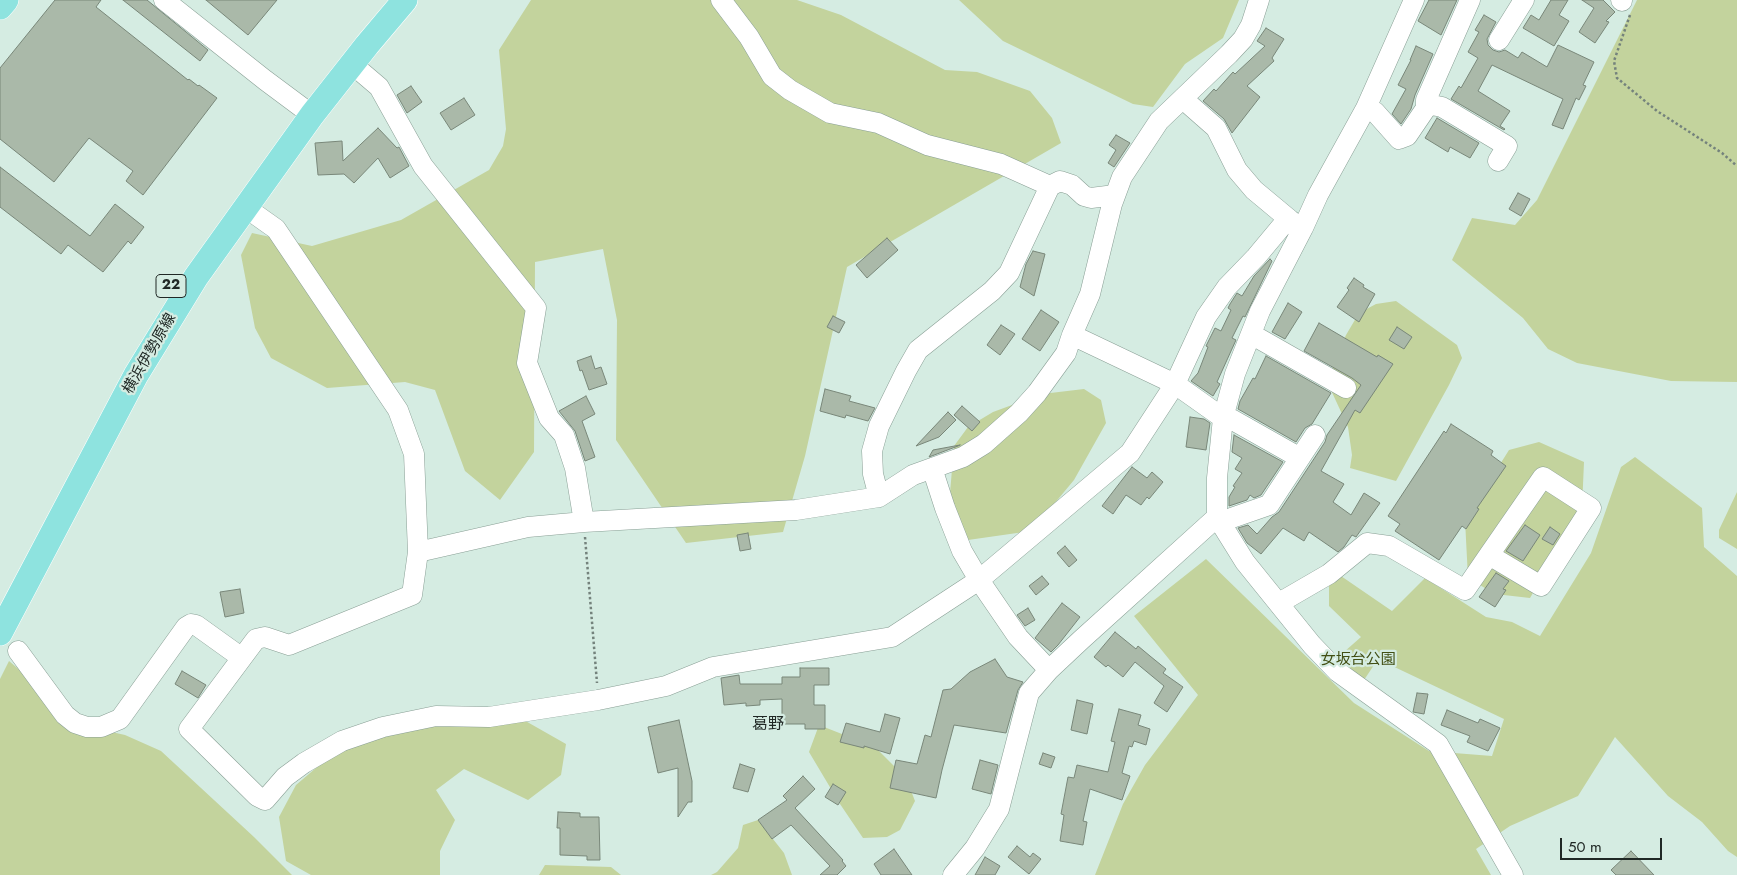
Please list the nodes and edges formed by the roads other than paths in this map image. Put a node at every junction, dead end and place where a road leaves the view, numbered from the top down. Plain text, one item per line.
1 (6, 0) edge
2 (164, 0) edge
3 (386, 0) edge
4 (405, 0) edge
5 (721, 0) edge
6 (1258, 0) edge
7 (1414, 0) edge
8 (1470, 0) edge
9 (1524, 0) edge
10 (0, 7) edge
11 (1499, 40) dead end
12 (352, 64) junction
13 (1183, 99) junction
14 (1366, 108) junction
15 (1426, 108) junction
16 (306, 111) junction
17 (1498, 162) dead end
18 (1050, 186) junction
19 (1115, 195) junction
20 (244, 208) junction
21 (1296, 225) junction
22 (1251, 334) junction
23 (1072, 335) junction
24 (1175, 384) junction
25 (1346, 388) dead end
26 (1224, 416) junction
27 (1315, 435) dead end
28 (1300, 458) junction
29 (932, 468) junction
30 (879, 497) junction
31 (1219, 520) junction
32 (584, 522) junction
33 (418, 552) junction
34 (1489, 555) junction
35 (979, 580) junction
36 (0, 600) edge
37 (1279, 604) junction
38 (0, 634) edge
39 (18, 651) dead end
40 (242, 658) junction
41 (1050, 670) junction
42 (953, 875) edge
43 (1513, 875) edge

1 - 10 main road
2 - 16 street
3 - 16 main road, 横浜伊勢原線 / 22
4 - 12 main road, 横浜伊勢原線 / 22
5 - 18 street
6 - 13 street
7 - 14 street
8 - 15 street
9 - 11 street
12 - 16 main road, 横浜伊勢原線 / 22
12 - 32 street
13 - 19 street
13 - 21 street
14 - 15 street
14 - 21 street
15 - 17 street
16 - 20 main road, 横浜伊勢原線 / 22
16 - 36 main road, 横浜伊勢原線 / 22
18 - 19 street
18 - 30 street
19 - 23 street
20 - 33 street
20 - 38 main road, 横浜伊勢原線 / 22
21 - 22 street
21 - 24 street
22 - 25 street
22 - 26 street
23 - 24 street
23 - 29 street
24 - 26 street
24 - 35 street
26 - 28 street
26 - 31 street
27 - 28 street
28 - 31 street
29 - 30 street
29 - 35 street
30 - 32 street
31 - 37 street
31 - 41 street
32 - 33 street
33 - 40 street
34 - 34 street
34 - 37 street
35 - 40 street
35 - 41 street
37 - 43 street
39 - 40 street
41 - 42 street

